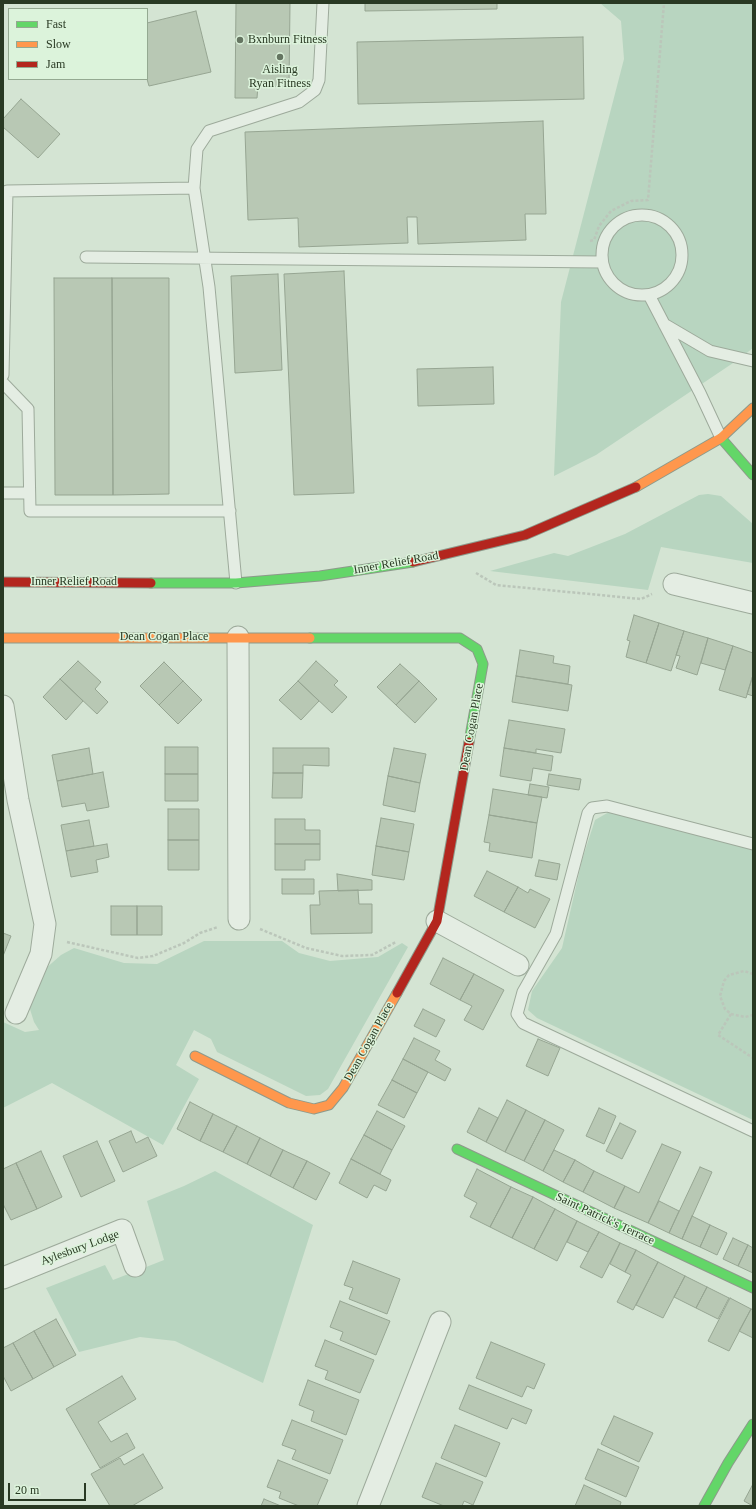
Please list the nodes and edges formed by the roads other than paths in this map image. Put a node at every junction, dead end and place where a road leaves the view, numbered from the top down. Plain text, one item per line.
1 (323, 3) edge
2 (194, 188) junction
3 (86, 257) dead end
4 (204, 259) junction
5 (602, 262) junction
6 (4, 272) edge
7 (649, 296) junction
8 (664, 323) junction
9 (4, 334) edge
10 (753, 361) edge
11 (3, 375) edge
12 (3, 382) edge
13 (753, 408) edge
14 (721, 438) junction
15 (753, 475) edge
16 (3, 493) edge
17 (30, 493) junction
18 (230, 511) junction
19 (3, 582) edge
20 (236, 583) junction
21 (674, 584) road end
22 (753, 603) edge
23 (238, 637) junction
24 (3, 638) edge
25 (3, 706) edge
26 (753, 844) edge
27 (239, 920) dead end
28 (437, 921) junction
29 (518, 965) dead end
30 (16, 1013) dead end
31 (195, 1056) dead end
32 (753, 1131) edge
33 (457, 1149) dead end
34 (135, 1266) dead end
35 (3, 1278) edge
36 (753, 1288) edge
37 (440, 1322) dead end
38 (753, 1424) edge
39 (368, 1506) edge
40 (704, 1506) edge

1 - 2 lane
2 - 4 lane
2 - 6 lane
3 - 4 lane
4 - 5 lane
4 - 18 lane
5 - 7 lane
5 - 7 lane
6 - 9 lane
7 - 8 lane
8 - 10 lane
8 - 14 lane
9 - 11 lane
12 - 17 lane
13 - 14 street, Inner Relief Road
14 - 15 street
14 - 20 street, Inner Relief Road
16 - 17 lane
17 - 18 lane
18 - 20 lane
19 - 20 street, Inner Relief Road
21 - 22 street
23 - 24 street, Dean Cogan Place
23 - 27 street
23 - 28 street, Dean Cogan Place
25 - 30 street
26 - 32 lane
28 - 29 street
28 - 31 street, Dean Cogan Place
33 - 36 street, Saint Patrick's Terrace
34 - 35 street, Aylesbury Lodge
37 - 39 street
38 - 40 street

